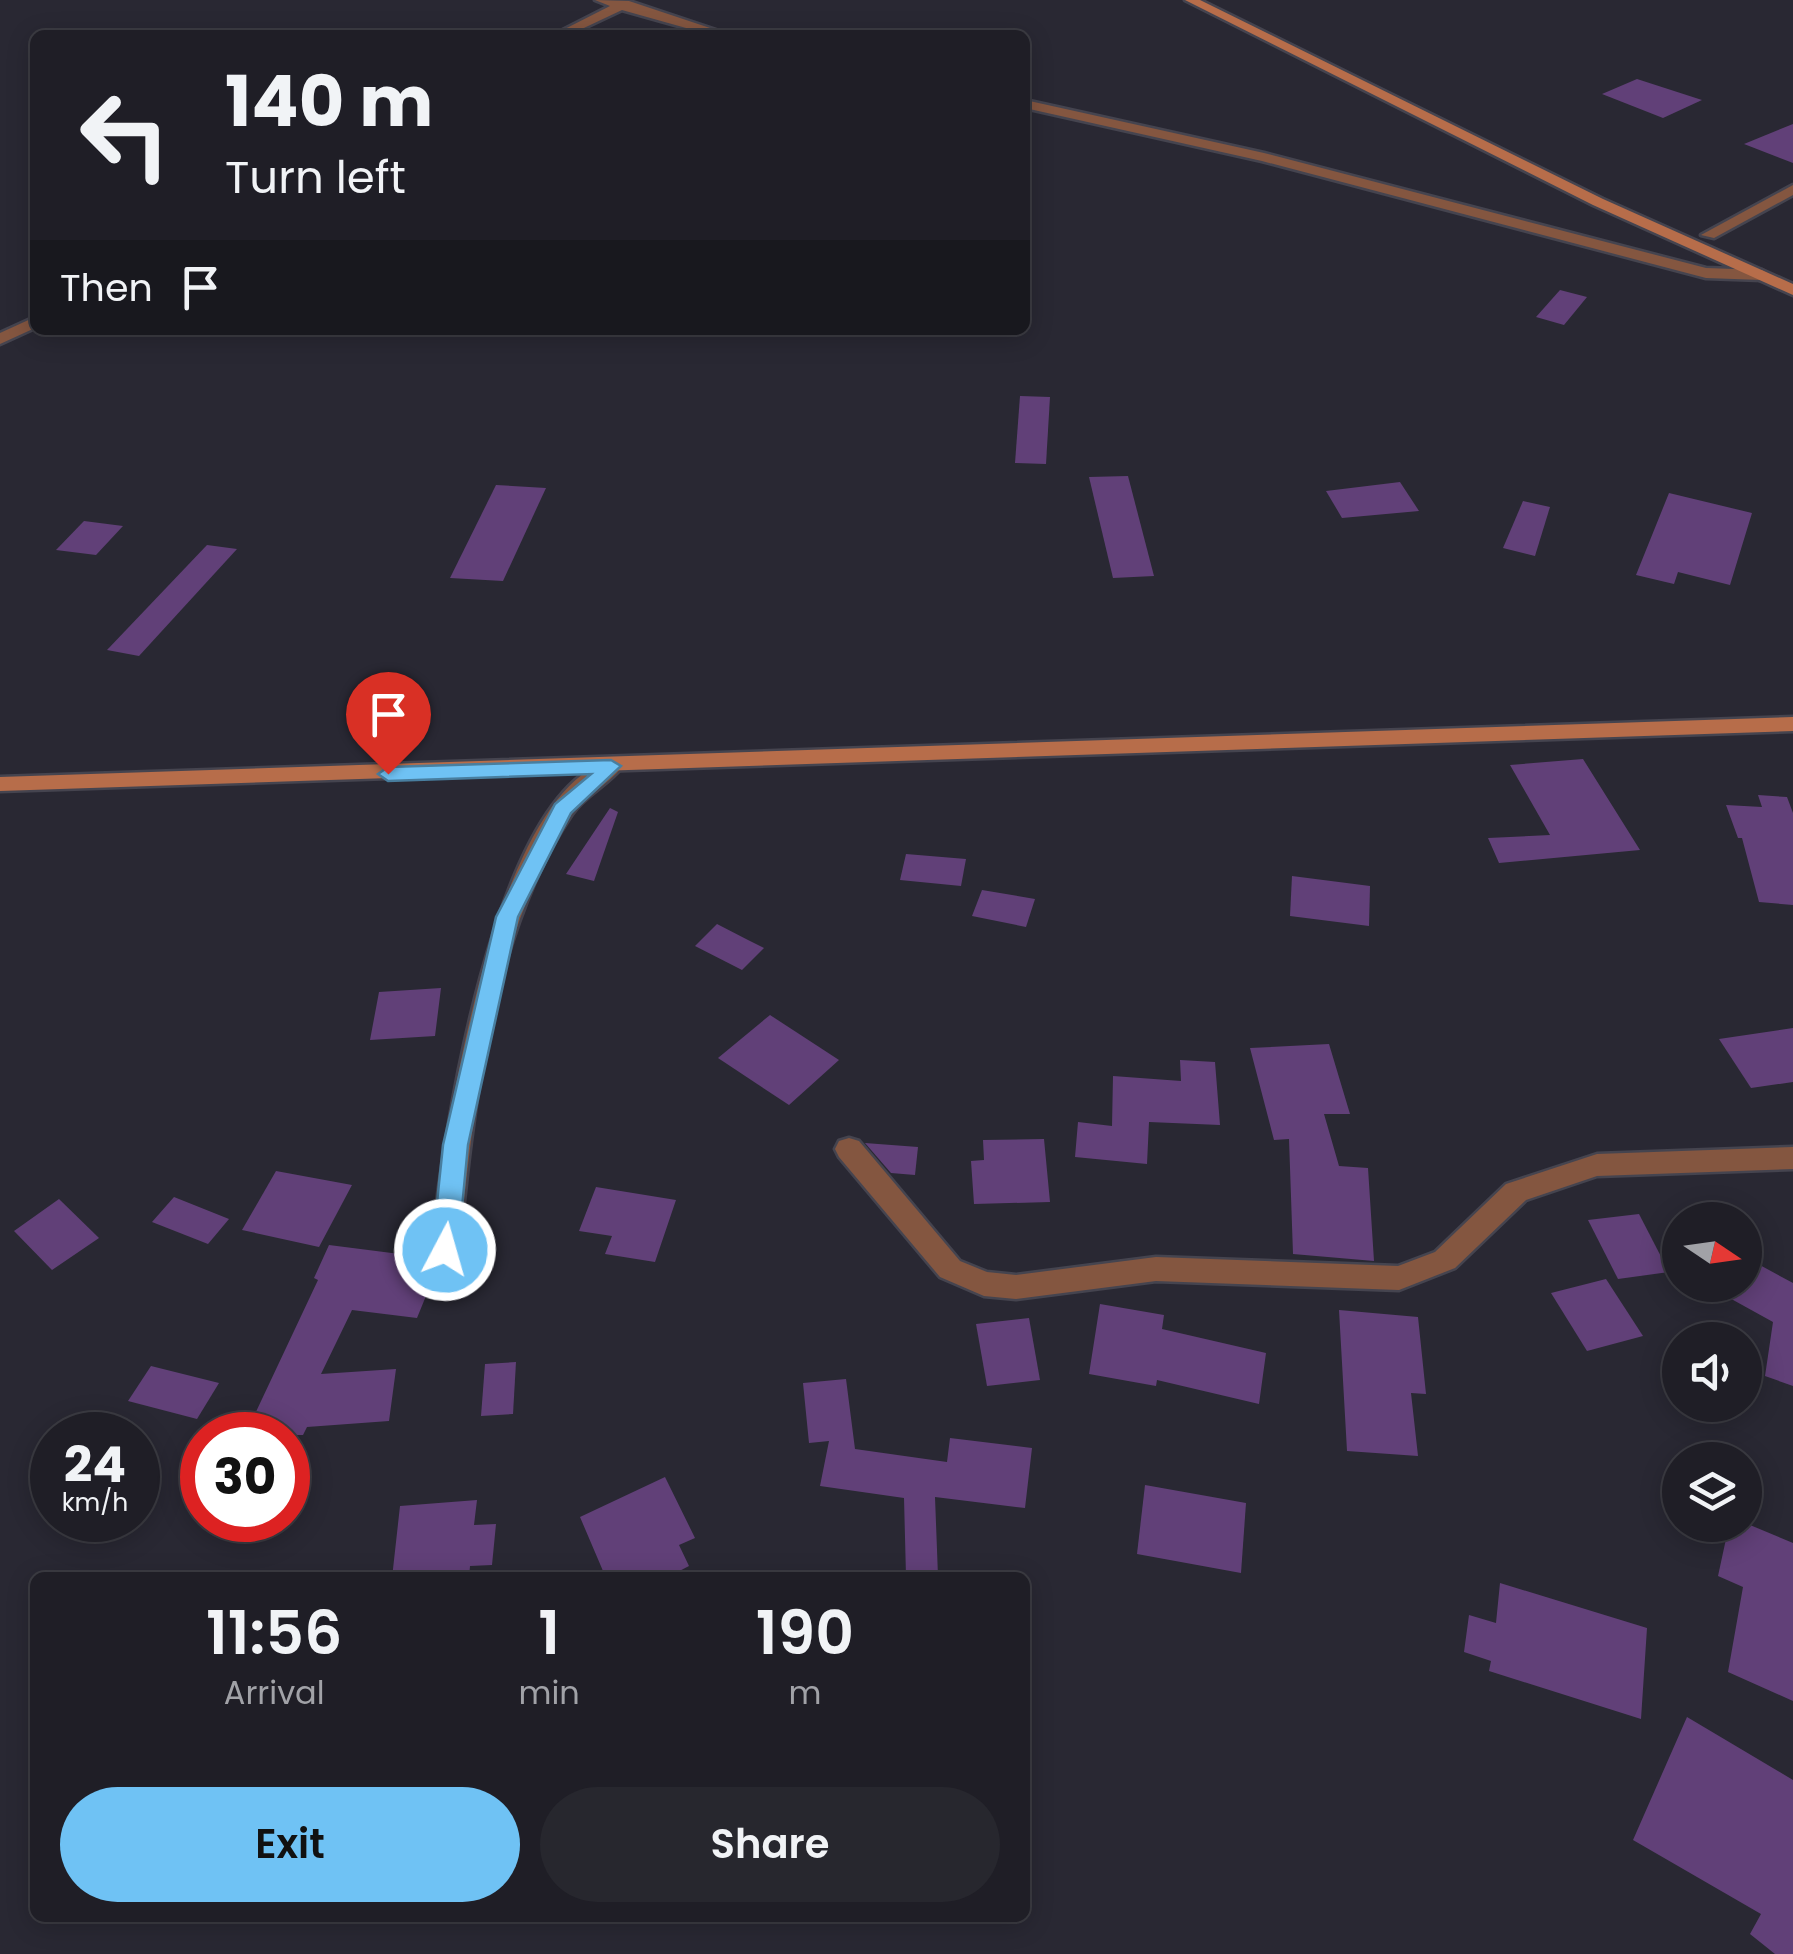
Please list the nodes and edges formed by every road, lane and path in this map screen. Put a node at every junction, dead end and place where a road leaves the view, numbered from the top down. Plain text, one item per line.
1 (601, 0) edge
2 (1190, 0) edge
3 (630, 2) edge
4 (570, 30) edge
5 (711, 30) edge
6 (1030, 105) edge
7 (1793, 189) edge
8 (1709, 235) dead end
9 (1762, 276) junction
10 (1793, 290) edge
11 (30, 324) edge
12 (0, 339) edge
13 (1793, 724) edge
14 (611, 766) junction
15 (0, 784) edge
16 (849, 1149) dead end
17 (1793, 1158) edge
18 (445, 1250) dead end

1 - 3 street
2 - 9 street
3 - 4 street
3 - 5 street
6 - 9 street
7 - 8 street
9 - 10 street
11 - 12 street
13 - 14 street
14 - 15 street
14 - 18 street
16 - 17 street

